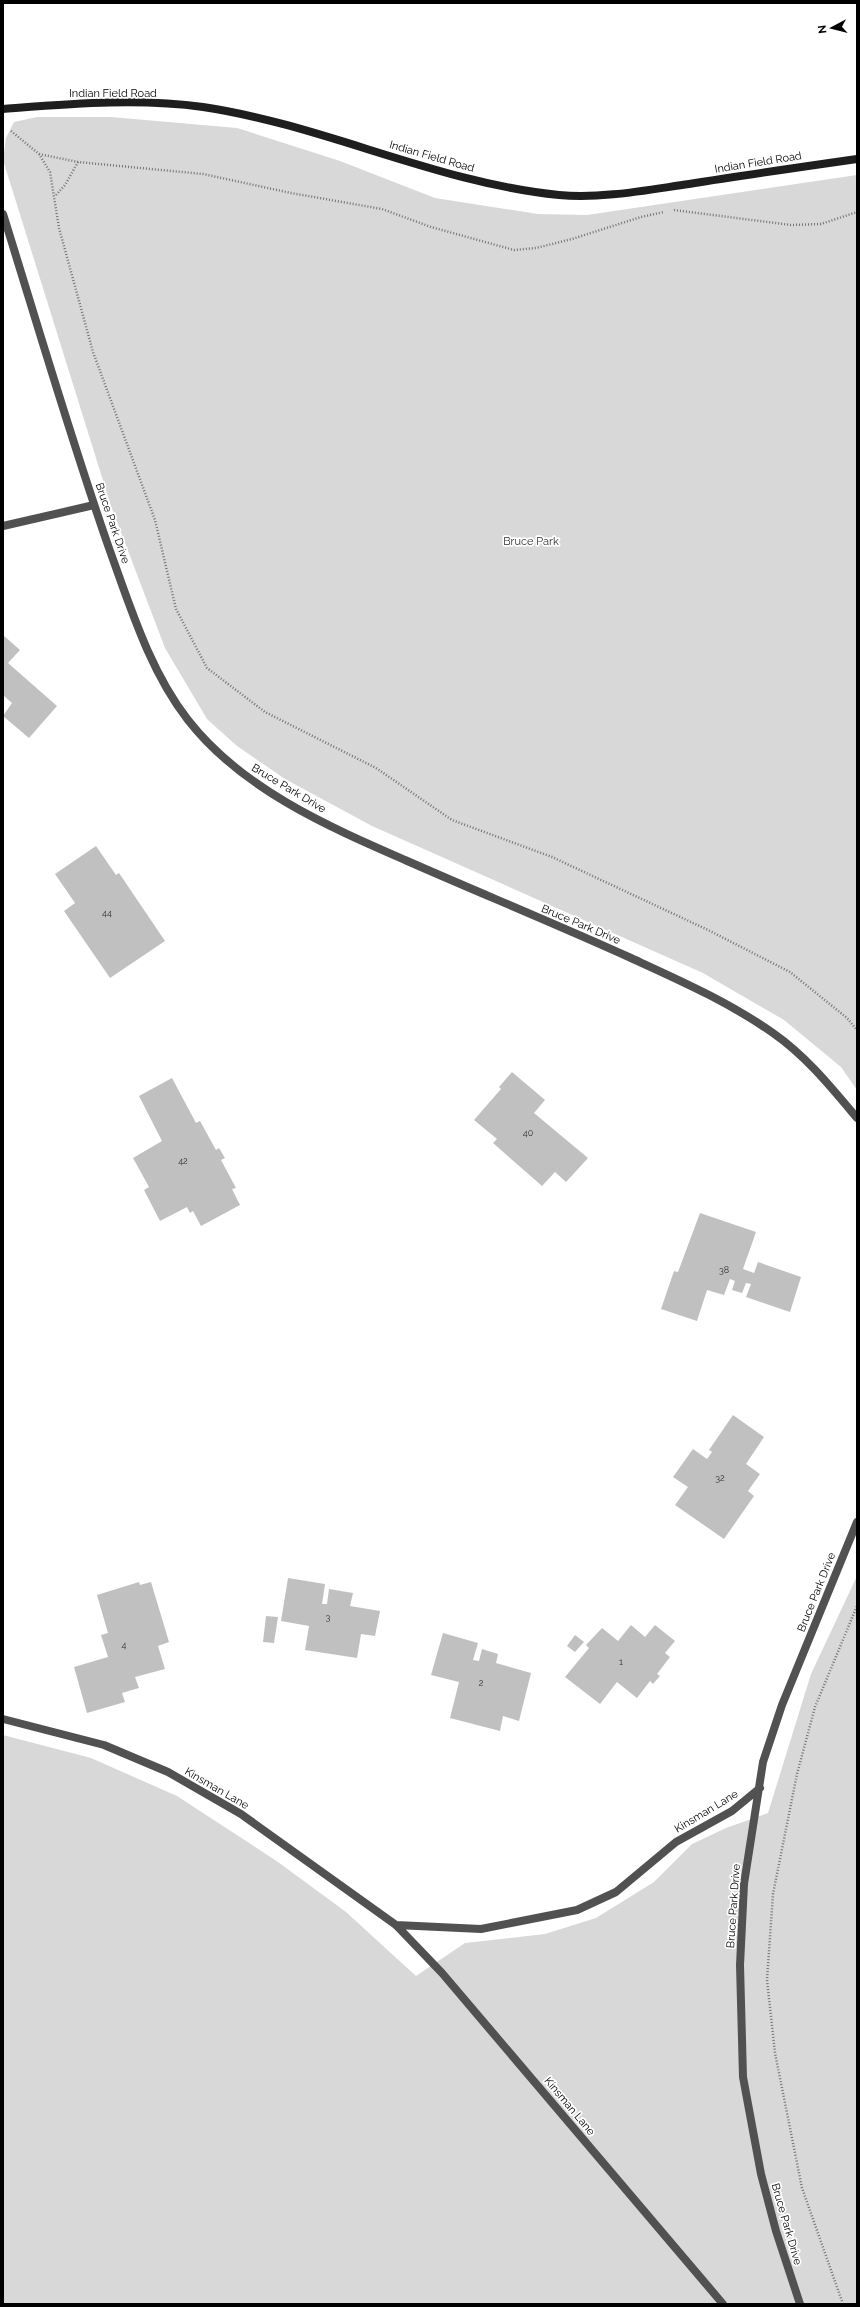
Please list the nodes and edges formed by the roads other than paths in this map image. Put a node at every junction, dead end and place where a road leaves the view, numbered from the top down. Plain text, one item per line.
1 (3, 109) edge
2 (857, 159) edge
3 (3, 214) edge
4 (94, 505) junction
5 (3, 526) edge
6 (857, 1118) edge
7 (857, 1522) edge
8 (3, 1719) edge
9 (760, 1788) junction
10 (396, 1926) junction
11 (724, 2304) edge
12 (800, 2304) edge

1 - 2 main road, Indian Field Road
3 - 4 street, Bruce Park Drive
4 - 5 street
4 - 6 street, Bruce Park Drive
7 - 9 street, Bruce Park Drive
8 - 10 street, Kinsman Lane
9 - 10 street, Kinsman Lane
9 - 12 street, Bruce Park Drive
10 - 11 street, Kinsman Lane

